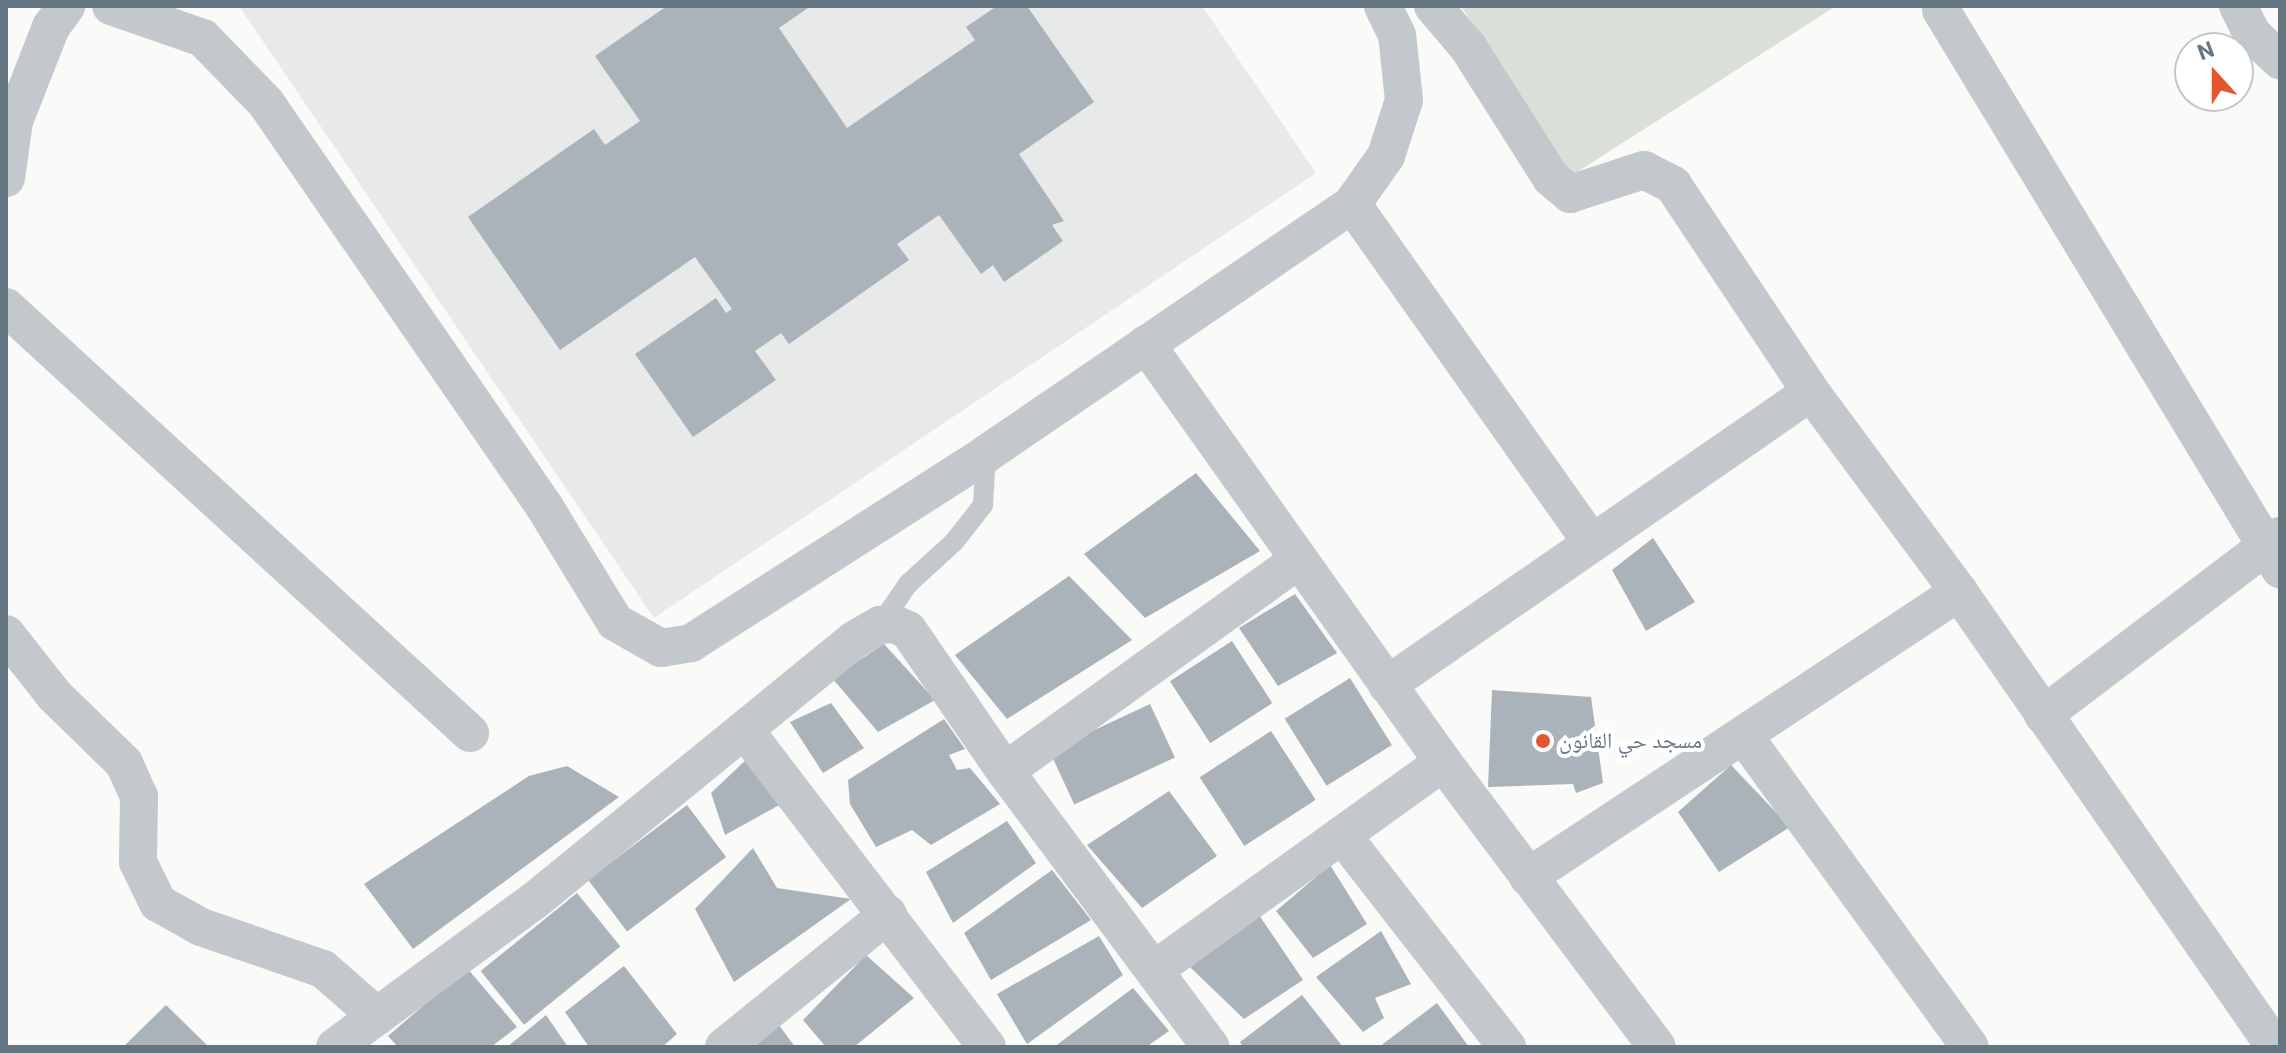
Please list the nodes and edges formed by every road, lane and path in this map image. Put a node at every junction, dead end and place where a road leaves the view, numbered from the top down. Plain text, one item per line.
1 (66, 6) edge
2 (111, 6) edge
3 (1383, 6) edge
4 (1433, 6) edge
5 (2238, 6) edge
6 (1941, 10) dead end
7 (2280, 60) edge
8 (6, 77) edge
9 (10, 120) edge
10 (6, 178) edge
11 (1352, 204) junction
12 (6, 307) edge
13 (1146, 344) junction
14 (1811, 392) junction
15 (986, 454) junction
16 (1590, 540) junction
17 (2275, 550) edge
18 (1297, 561) junction
19 (1959, 592) junction
20 (880, 625) junction
21 (6, 634) edge
22 (1387, 685) junction
23 (2043, 715) junction
24 (470, 733) dead end
25 (747, 733) junction
26 (1744, 736) junction
27 (1443, 762) junction
28 (1005, 771) junction
29 (1342, 835) junction
30 (1528, 877) junction
31 (888, 914) junction
32 (1154, 970) junction
33 (377, 1016) junction
34 (335, 1047) edge
35 (724, 1047) edge
36 (987, 1047) edge
37 (1211, 1047) edge
38 (1507, 1047) edge
39 (1657, 1047) edge
40 (1970, 1047) edge
41 (2275, 1047) edge

1 - 9 street
2 - 15 street
3 - 11 street
4 - 14 street
5 - 7 street
6 - 17 street
8 - 9 street
9 - 10 street
11 - 13 street
11 - 16 street
12 - 24 street
13 - 15 street
13 - 18 street
14 - 16 street
14 - 19 street
15 - 20 lane
16 - 22 street
17 - 23 street
18 - 22 street
18 - 28 street
19 - 23 street
19 - 26 street
20 - 25 street
20 - 28 street
21 - 33 street
22 - 27 street
23 - 41 street
25 - 31 street
25 - 33 street
26 - 30 street
26 - 40 street
27 - 29 street
27 - 30 street
28 - 32 street
29 - 32 street
29 - 38 street
30 - 39 street
31 - 35 street
31 - 36 street
32 - 37 street
33 - 34 street

